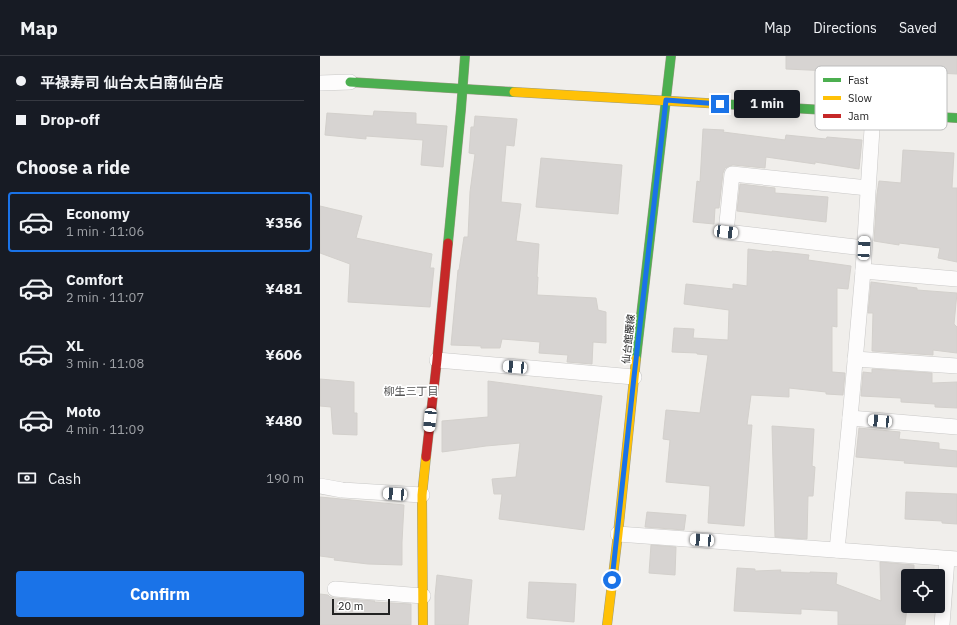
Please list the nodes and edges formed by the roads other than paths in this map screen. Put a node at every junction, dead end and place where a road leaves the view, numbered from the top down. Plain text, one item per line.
1 (465, 56) edge
2 (671, 56) edge
3 (350, 82) joint
4 (320, 83) edge
5 (463, 90) junction
6 (666, 100) junction
7 (815, 109) edge
8 (947, 117) edge
9 (957, 118) edge
10 (872, 130) edge
11 (868, 188) junction
12 (864, 248) junction
13 (863, 271) junction
14 (957, 279) edge
15 (855, 359) junction
16 (437, 360) junction
17 (957, 366) edge
18 (634, 377) junction
19 (850, 418) junction
20 (957, 427) edge
21 (320, 486) edge
22 (422, 496) junction
23 (618, 534) junction
24 (837, 550) junction
25 (952, 559) edge
26 (335, 589) dead end
27 (423, 596) junction
28 (423, 625) edge
29 (607, 625) edge
30 (942, 625) edge

1 - 5 street
2 - 6 street, 仙台館腰線
3 - 4 street
3 - 5 street
5 - 6 street
5 - 16 street
6 - 7 street
6 - 18 street, 仙台館腰線
8 - 9 street
10 - 11 street
11 - 12 street
11 - 12 street
12 - 13 street
13 - 14 street
13 - 15 street
15 - 17 street
15 - 19 street
16 - 18 street
16 - 22 street
18 - 23 street, 仙台館腰線
19 - 20 street
19 - 24 street
21 - 22 street
22 - 27 street
23 - 24 street
23 - 29 street, 仙台館腰線
24 - 25 street
25 - 30 street
26 - 27 street
27 - 28 street

